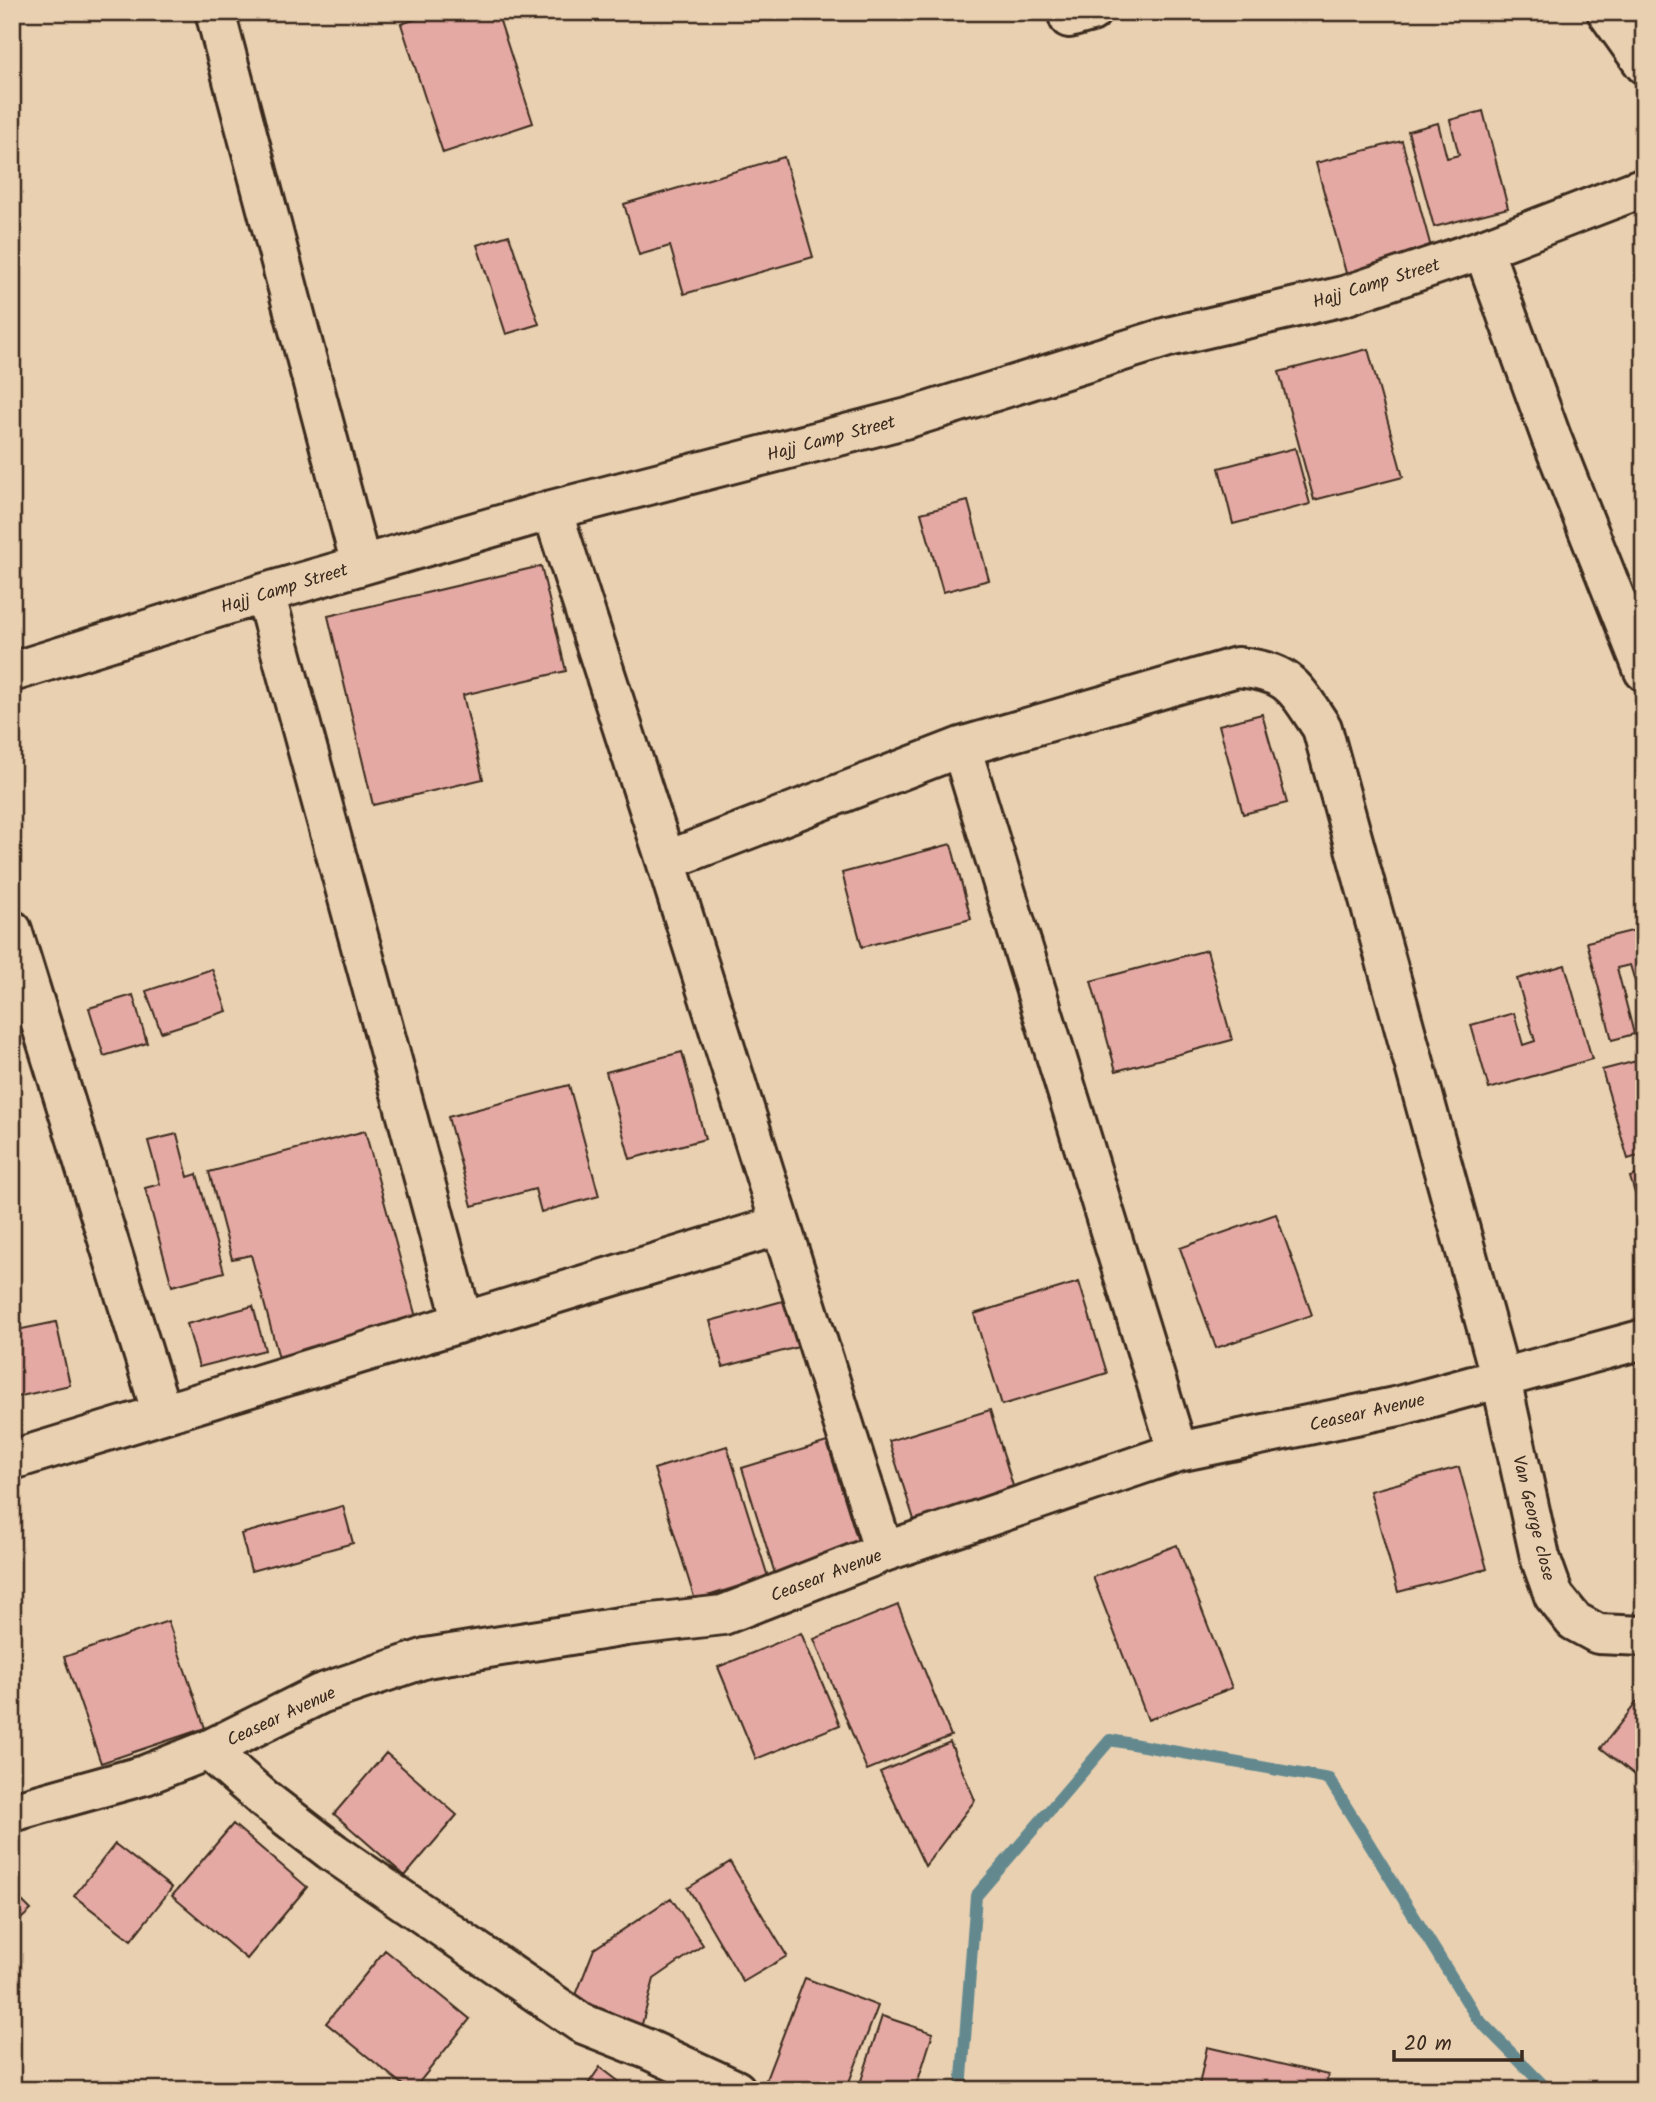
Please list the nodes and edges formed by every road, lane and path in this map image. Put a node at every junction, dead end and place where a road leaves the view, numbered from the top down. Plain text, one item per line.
1 (215, 12) edge
2 (1607, 12) edge
3 (1644, 64) edge
4 (1644, 187) edge
5 (1483, 249) junction
6 (552, 510) junction
7 (361, 565) junction
8 (265, 593) junction
9 (1644, 671) edge
10 (12, 672) edge
11 (961, 747) junction
12 (666, 861) junction
13 (12, 930) edge
14 (780, 1225) junction
15 (463, 1322) junction
16 (1644, 1339) edge
17 (1501, 1379) junction
18 (162, 1414) junction
19 (1178, 1452) junction
20 (12, 1460) edge
21 (884, 1552) junction
22 (1644, 1636) edge
23 (208, 1749) junction
24 (12, 1812) edge
25 (736, 2090) edge

1 - 7 street
2 - 3 street
4 - 5 street, Hajj Camp Street
5 - 6 street, Hajj Camp Street
5 - 9 street
6 - 7 street, Hajj Camp Street
6 - 12 street
7 - 8 street, Hajj Camp Street
8 - 10 street, Hajj Camp Street
8 - 15 street
11 - 12 street, Van George close
11 - 17 street, Van George close
11 - 19 street
12 - 14 street
13 - 18 street
14 - 15 street
14 - 21 street
15 - 18 street
16 - 17 street, Ceasear Avenue
17 - 19 street, Ceasear Avenue
17 - 22 street, Van George close
18 - 20 street
19 - 21 street, Ceasear Avenue
21 - 23 street, Ceasear Avenue
23 - 24 street, Ceasear Avenue
23 - 25 street

